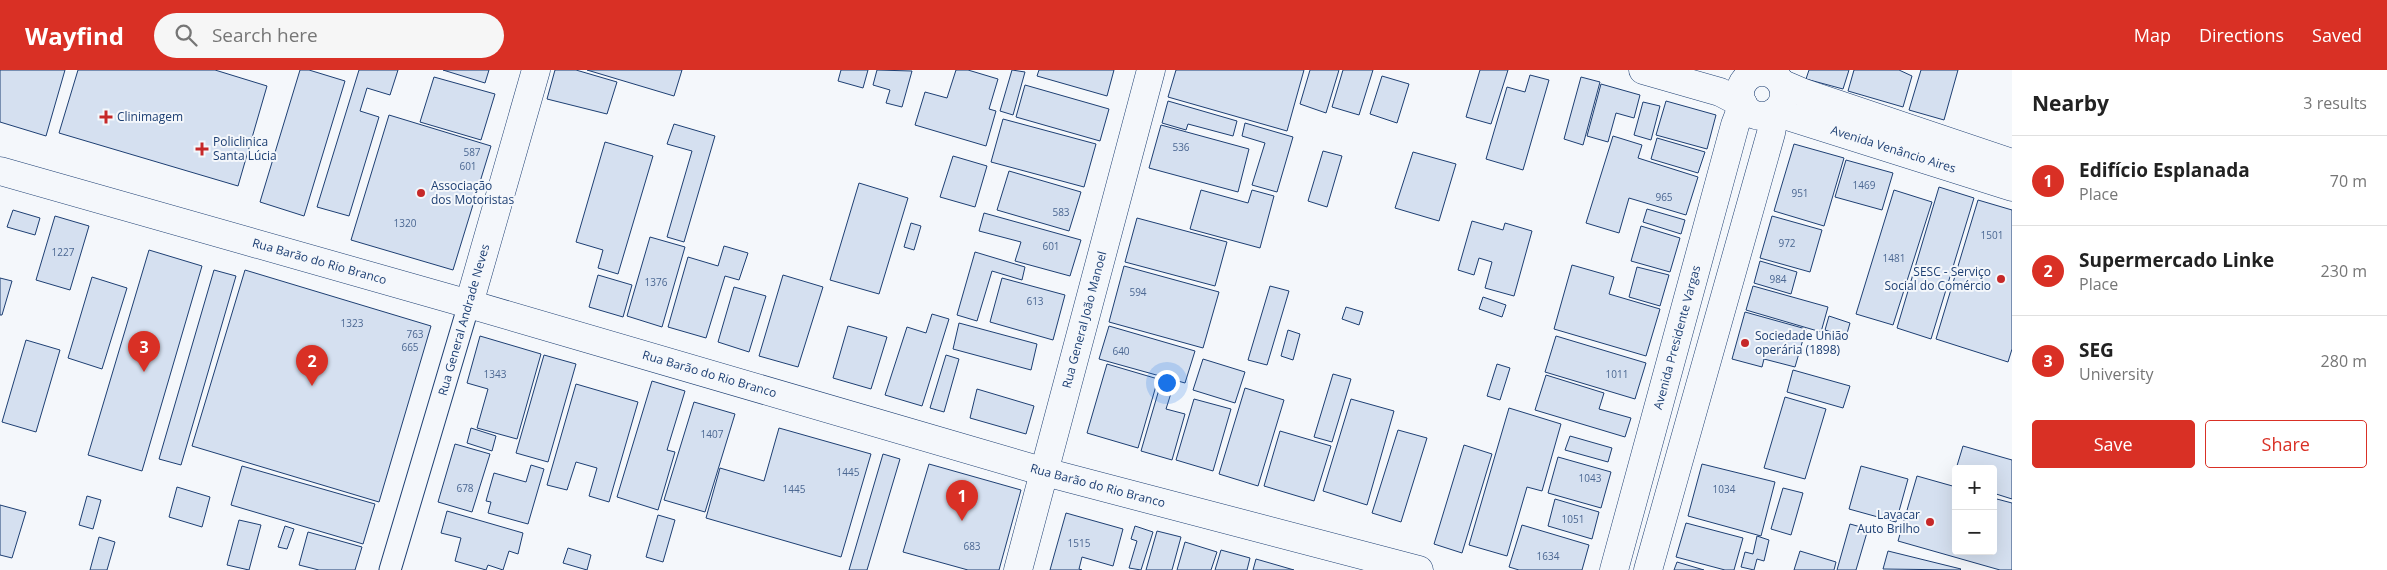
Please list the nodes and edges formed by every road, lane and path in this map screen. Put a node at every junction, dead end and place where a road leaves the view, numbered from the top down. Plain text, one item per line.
1 (536, 70) edge
2 (1151, 70) edge
3 (1643, 70) edge
4 (1744, 72) edge
5 (1786, 77) edge
6 (1742, 104) junction
7 (1775, 112) junction
8 (2012, 163) edge
9 (0, 171) edge
10 (2012, 188) edge
11 (469, 304) junction
12 (1045, 472) junction
13 (390, 570) edge
14 (1018, 570) edge
15 (1419, 570) edge
16 (1614, 570) edge
17 (1648, 570) edge

1 - 11 main road, Rua General Andrade Neves
2 - 12 main road, Rua General João Manoel
3 - 6 main road
4 - 5 main road
4 - 6 main road
5 - 7 main road
5 - 8 main road, Avenida Venâncio Aires
6 - 7 main road
6 - 16 main road, Avenida Presidente Vargas
7 - 10 main road, Avenida Venâncio Aires
7 - 17 main road
9 - 11 main road, Rua Barão do Rio Branco
11 - 12 main road, Rua Barão do Rio Branco
11 - 13 street, Rua General Andrade Neves
12 - 14 main road, Rua General João Manoel
12 - 15 main road, Rua Barão do Rio Branco

